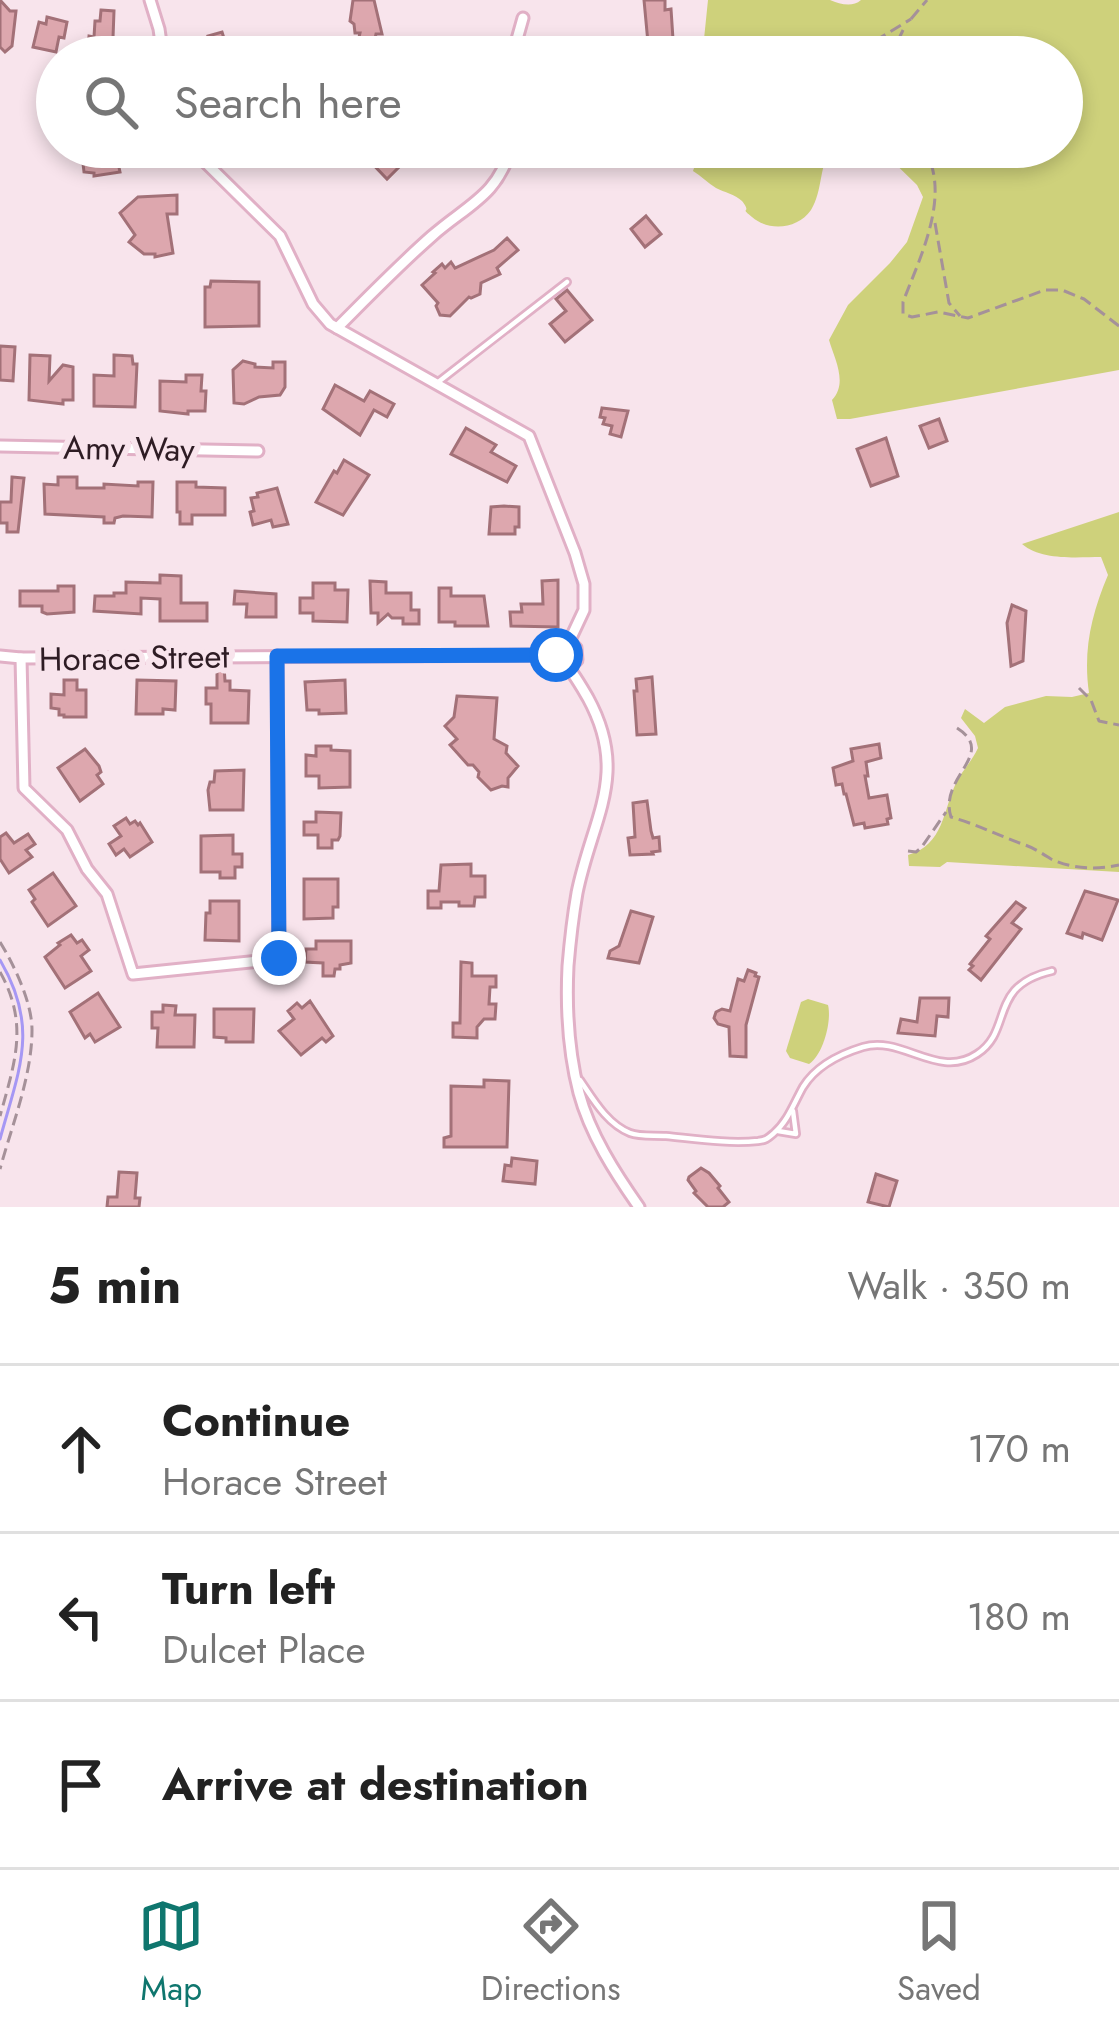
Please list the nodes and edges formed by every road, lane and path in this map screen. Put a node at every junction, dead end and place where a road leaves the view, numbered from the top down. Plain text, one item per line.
1 (150, 0) edge
2 (927, 0) edge
3 (523, 18) dead end
4 (911, 19) junction
5 (161, 36) edge
6 (518, 36) edge
7 (883, 36) edge
8 (899, 36) edge
9 (211, 168) edge
10 (505, 168) edge
11 (933, 168) edge
12 (934, 218) junction
13 (567, 282) dead end
14 (961, 317) junction
15 (1119, 326) edge
16 (337, 328) junction
17 (437, 383) junction
18 (0, 446) edge
19 (258, 451) dead end
20 (569, 642) junction
21 (556, 655) junction
22 (0, 656) edge
23 (277, 656) junction
24 (21, 658) junction
25 (570, 667) junction
26 (1079, 688) dead end
27 (1119, 725) edge
28 (957, 728) dead end
29 (947, 810) junction
30 (908, 851) dead end
31 (1119, 865) edge
32 (0, 941) edge
33 (1052, 971) dead end
34 (0, 972) edge
35 (576, 1076) junction
36 (792, 1109) junction
37 (0, 1116) edge
38 (778, 1131) junction
39 (0, 1169) edge
40 (639, 1207) edge

1 - 5 street
2 - 4 path
3 - 6 street
4 - 7 path
4 - 8 path
9 - 16 street
10 - 16 street
11 - 12 path
12 - 14 path
12 - 14 path
13 - 17 lane
14 - 15 path
16 - 17 street
17 - 20 street
18 - 19 street, Amy Way
20 - 21 street
20 - 25 street
21 - 23 street, Horace Street
21 - 25 street
22 - 24 street, Horace Street
23 - 24 street, Horace Street
23 - 24 street
25 - 35 street
26 - 27 path
28 - 29 path
29 - 30 path
29 - 31 path
32 - 39 path
33 - 36 lane
34 - 37 path
35 - 38 lane
35 - 40 street
36 - 38 lane
36 - 38 lane

